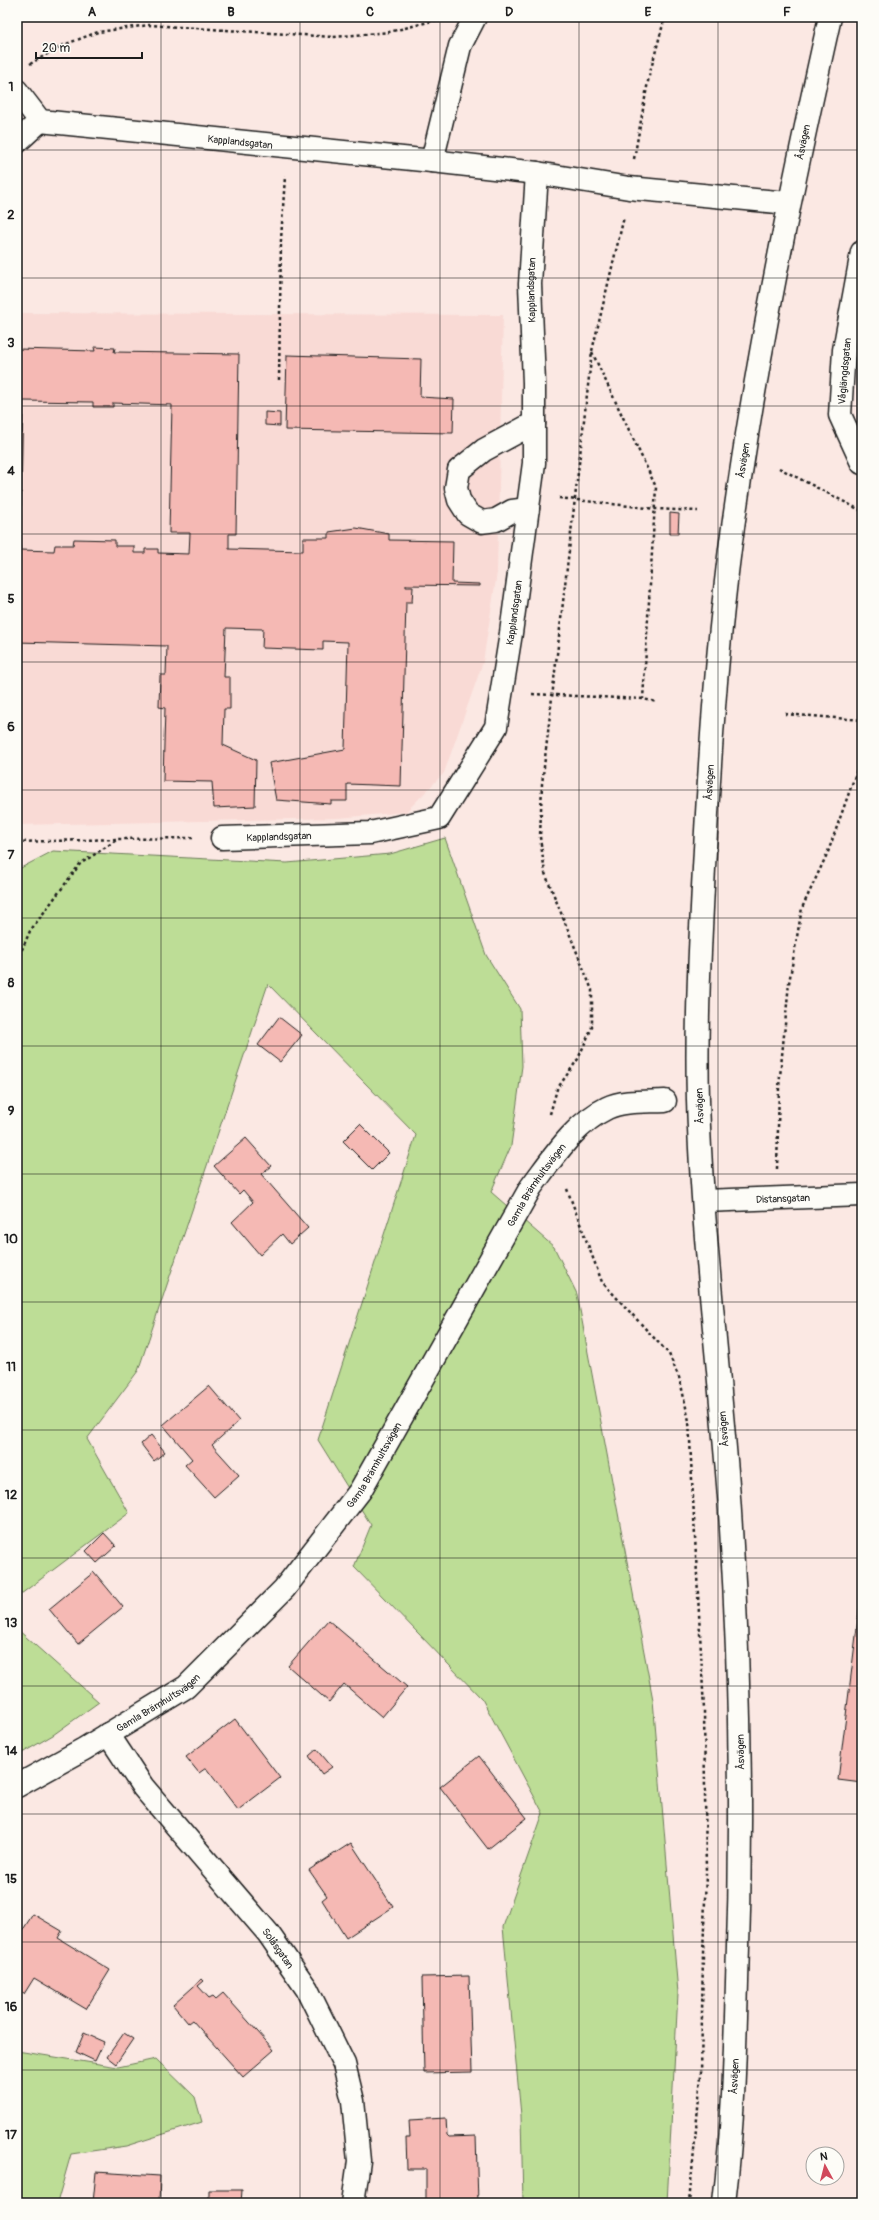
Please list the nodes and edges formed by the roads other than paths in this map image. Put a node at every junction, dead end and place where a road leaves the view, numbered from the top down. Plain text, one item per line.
1 (475, 17) edge
2 (830, 17) edge
3 (17, 91) edge
4 (40, 121) junction
5 (17, 142) edge
6 (432, 161) junction
7 (537, 173) junction
8 (788, 203) junction
9 (862, 252) edge
10 (534, 423) junction
11 (862, 463) edge
12 (528, 503) junction
13 (222, 838) road end
14 (665, 1101) dead end
15 (862, 1195) edge
16 (704, 1201) junction
17 (108, 1734) junction
18 (17, 1786) edge
19 (353, 2203) edge
20 (724, 2203) edge

1 - 6 street
2 - 8 street, Åsvägen
3 - 4 street
4 - 5 street
4 - 6 street, Kapplandsgatan
6 - 7 street, Kapplandsgatan
7 - 8 street, Kapplandsgatan
7 - 10 street, Kapplandsgatan
8 - 16 street, Åsvägen
9 - 11 street, Våglängdsgatan
10 - 12 street, Kapplandsgatan
10 - 12 street
12 - 13 street, Kapplandsgatan
14 - 17 street, Gamla Brämhultsvägen
15 - 16 street, Distansgatan
16 - 20 street, Åsvägen
17 - 18 street, Gamla Brämhultsvägen
17 - 19 street, Solåsgatan

